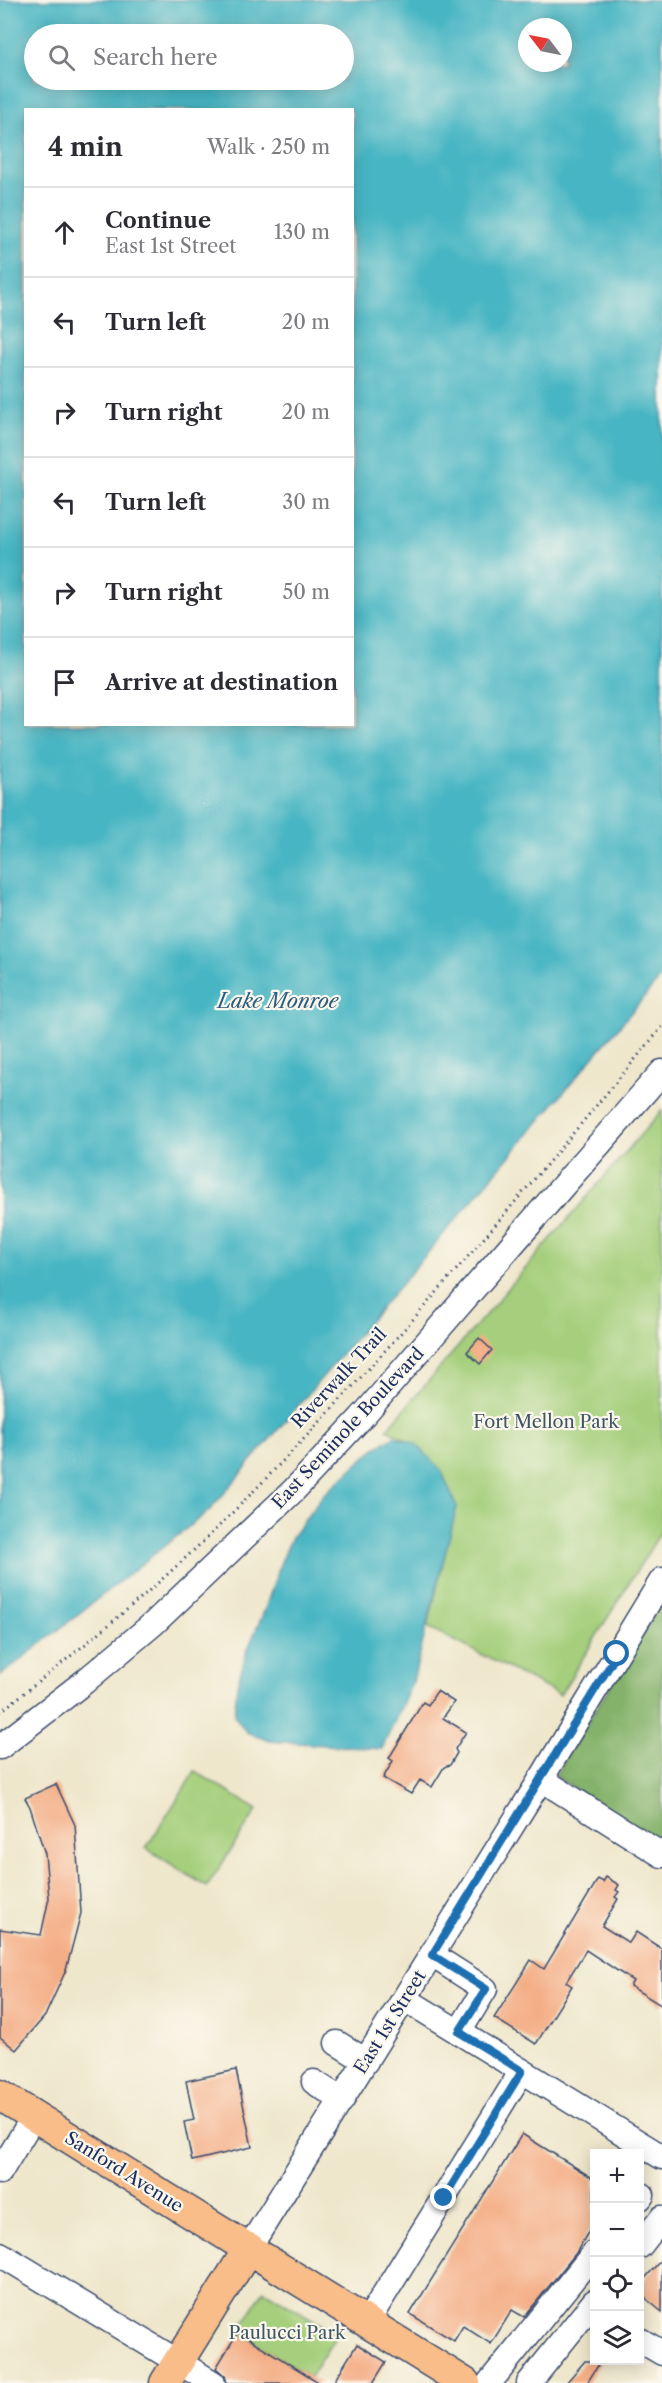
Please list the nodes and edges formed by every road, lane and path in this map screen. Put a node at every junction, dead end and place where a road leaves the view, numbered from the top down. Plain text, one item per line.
1 (662, 1027) edge
2 (662, 1072) edge
3 (662, 1580) edge
4 (0, 1712) edge
5 (0, 1747) edge
6 (541, 1779) junction
7 (662, 1855) edge
8 (432, 1955) junction
9 (405, 1999) junction
10 (459, 2032) junction
11 (337, 2043) dead end
12 (366, 2061) junction
13 (522, 2071) junction
14 (314, 2082) dead end
15 (0, 2095) edge
16 (342, 2100) junction
17 (34, 2116) junction
18 (662, 2157) edge
19 (0, 2172) edge
20 (662, 2218) edge
21 (644, 2240) edge
22 (249, 2248) junction
23 (0, 2254) edge
24 (591, 2257) edge
25 (590, 2310) edge
26 (367, 2322) junction
27 (644, 2343) edge
28 (662, 2352) edge
29 (172, 2373) edge
30 (213, 2383) edge
31 (465, 2383) edge
32 (489, 2383) edge
33 (529, 2383) edge

1 - 4 path, Riverwalk Trail
2 - 5 street, East Seminole Boulevard
3 - 6 street, East 1st Street
6 - 7 street
6 - 8 street, East 1st Street
8 - 9 street, East 1st Street
8 - 10 street
9 - 10 street
9 - 12 street, East 1st Street
10 - 13 street
11 - 12 street
12 - 16 street, East 1st Street
13 - 18 street
13 - 26 street
14 - 16 street
15 - 17 main road, Sanford Avenue
16 - 22 street, East 1st Street
17 - 19 street
17 - 22 main road, Sanford Avenue
20 - 21 street
22 - 26 main road, Sanford Avenue
22 - 29 main road
23 - 29 street
24 - 32 street
25 - 33 street
26 - 31 main road, Sanford Avenue
27 - 28 street
29 - 30 street

